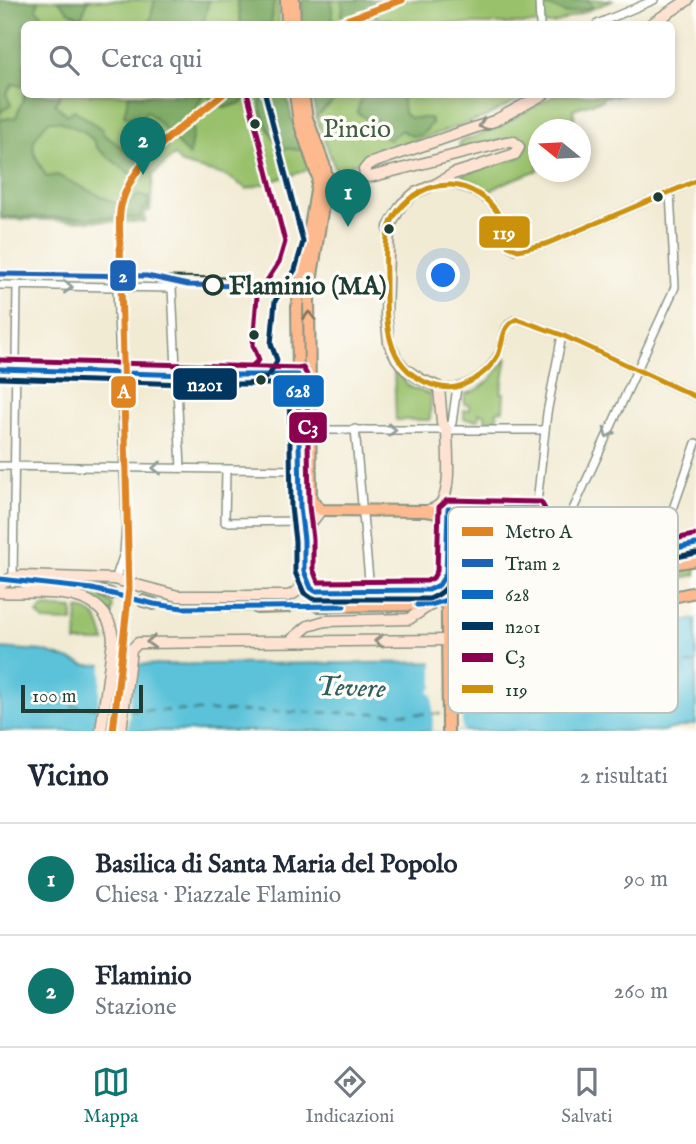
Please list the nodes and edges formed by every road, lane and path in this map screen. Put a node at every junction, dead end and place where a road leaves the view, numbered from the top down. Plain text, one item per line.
1 (286, 0) edge
2 (294, 0) edge
3 (539, 0) edge
4 (654, 0) edge
5 (688, 0) edge
6 (287, 21) edge
7 (295, 21) edge
8 (540, 21) edge
9 (604, 21) edge
10 (656, 21) edge
11 (296, 98) edge
12 (304, 98) edge
13 (537, 98) edge
14 (322, 172) junction
15 (696, 181) edge
16 (436, 184) junction
17 (670, 192) junction
18 (0, 285) edge
19 (17, 285) junction
20 (117, 288) junction
21 (562, 335) junction
22 (310, 368) junction
23 (0, 369) edge
24 (16, 369) junction
25 (637, 371) junction
26 (120, 373) junction
27 (177, 374) junction
28 (298, 380) junction
29 (439, 387) junction
30 (457, 387) junction
31 (696, 397) edge
32 (355, 429) junction
33 (310, 430) junction
34 (447, 430) junction
35 (545, 430) junction
36 (696, 443) edge
37 (0, 466) edge
38 (15, 467) junction
39 (125, 468) junction
40 (181, 468) junction
41 (226, 468) junction
42 (299, 470) junction
43 (447, 485) junction
44 (536, 507) edge
45 (575, 507) edge
46 (674, 507) edge
47 (448, 509) joint
48 (321, 510) junction
49 (362, 510) junction
50 (426, 511) junction
51 (301, 521) junction
52 (447, 523) junction
53 (304, 540) junction
54 (696, 544) edge
55 (678, 548) edge
56 (696, 560) edge
57 (678, 563) edge
58 (304, 571) junction
59 (446, 574) junction
60 (13, 576) junction
61 (116, 580) junction
62 (0, 584) edge
63 (370, 590) junction
64 (429, 590) junction
65 (0, 592) edge
66 (696, 592) edge
67 (38, 593) junction
68 (678, 596) edge
69 (143, 601) tunnel mouth
70 (154, 604) tunnel mouth
71 (430, 605) joint
72 (446, 605) junction
73 (317, 606) tunnel mouth
74 (288, 607) tunnel mouth
75 (257, 608) tunnel mouth
76 (289, 642) junction
77 (447, 645) junction
78 (101, 731) edge
79 (121, 731) edge
80 (448, 731) edge

1 - 6 main road
2 - 7 main road
3 - 8 street
4 - 9 street
5 - 10 street
11 - 14 main road
12 - 14 main road
13 -> 16 street
22 -> 14 main road
14 - 28 main road
15 - 17 street
16 - 17 street
16 - 29 street
17 - 25 street
18 - 19 street
19 -> 20 street
19 - 24 street
20 - 26 street
20 - 27 street
21 - 25 street
21 - 30 street
21 - 35 street
22 - 28 street
22 - 33 main road
23 - 24 street
24 - 26 street
24 - 38 street
25 - 31 street
25 -> 45 street
26 - 27 street
26 - 39 street
27 - 28 street
27 - 40 street
28 - 42 main road
29 - 30 street
29 - 34 street
30 - 34 street
32 - 33 street
32 -> 34 street
32 - 49 street
33 - 48 main road
34 - 35 street
34 - 43 street
35 - 44 street
36 - 46 street
37 - 38 street
38 - 39 street
38 - 60 street
40 -> 39 street
39 - 61 street
40 - 41 street
41 - 42 street
41 - 51 street
42 - 51 main road
43 - 47 street
43 - 50 street
47 - 52 street
48 - 49 main road
48 - 53 street
49 - 50 main road
49 - 63 street
50 - 52 main road
51 - 53 main road
52 - 59 main road
53 - 58 main road
54 - 55 street
56 - 57 main road
58 - 61 street
58 - 63 main road
59 - 64 street
59 - 72 main road
60 - 61 street
60 - 62 street
60 - 67 street
63 - 64 main road
64 - 72 main road
65 - 67 street
66 - 68 main road
67 - 78 street
69 - 70 main road
71 - 73 main road
71 - 76 street
72 - 77 main road
74 - 75 main road
77 -> 76 street
76 -> 79 street
77 - 80 main road

